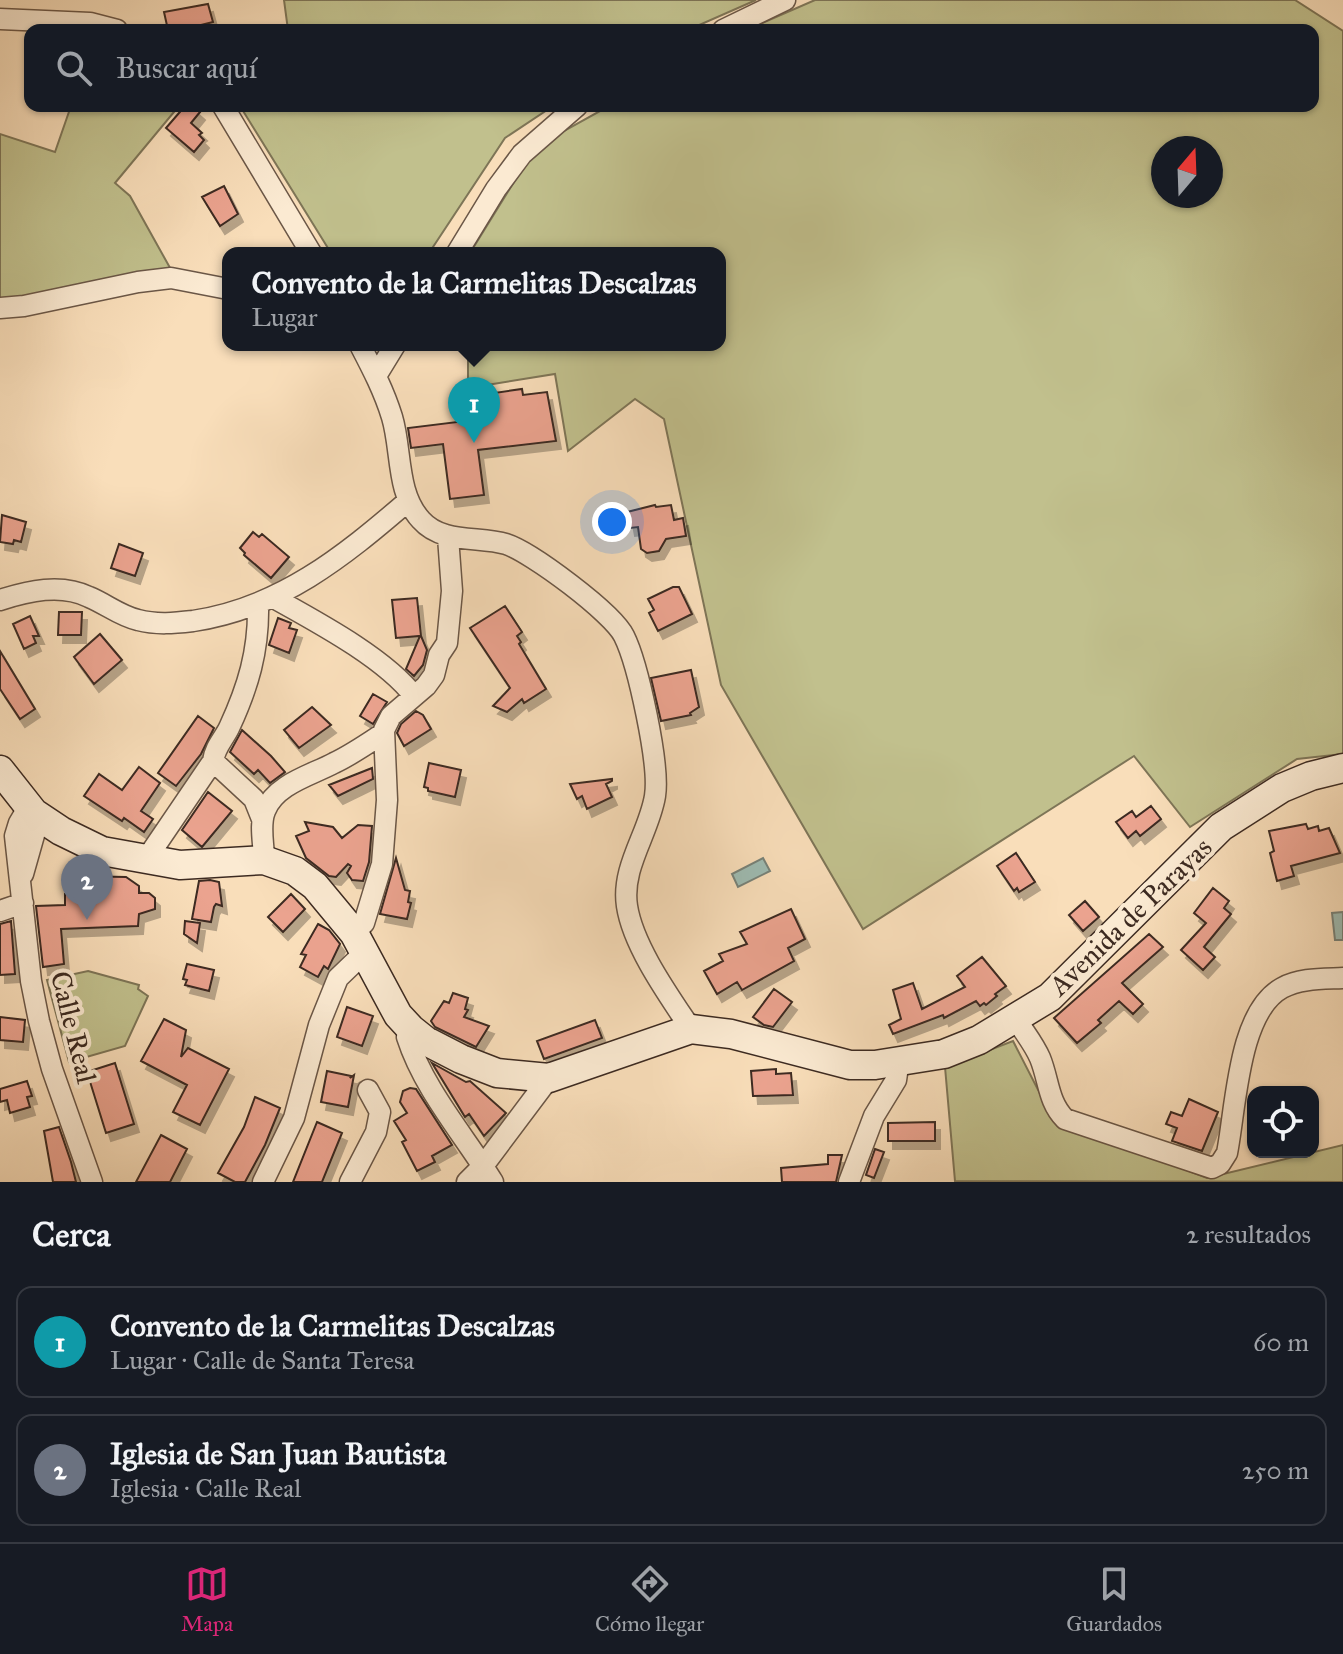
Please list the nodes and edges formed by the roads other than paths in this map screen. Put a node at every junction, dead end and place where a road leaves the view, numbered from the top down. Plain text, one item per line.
1 (785, 0) edge
2 (0, 19) edge
3 (94, 24) edge
4 (735, 24) edge
5 (227, 112) edge
6 (570, 112) edge
7 (307, 247) edge
8 (461, 247) edge
9 (222, 288) edge
10 (0, 308) edge
11 (363, 351) edge
12 (391, 351) edge
13 (376, 376) junction
14 (408, 501) junction
15 (448, 537) junction
16 (0, 600) edge
17 (266, 601) junction
18 (414, 696) junction
19 (382, 734) junction
20 (213, 761) junction
21 (1343, 768) edge
22 (0, 770) edge
23 (32, 810) junction
24 (262, 819) junction
25 (69, 835) junction
26 (31, 846) junction
27 (264, 860) junction
28 (145, 861) junction
29 (22, 892) junction
30 (0, 911) edge
31 (359, 943) junction
32 (1343, 978) edge
33 (1016, 1019) junction
34 (411, 1029) junction
35 (691, 1029) junction
36 (899, 1060) junction
37 (549, 1078) junction
38 (368, 1090) dead end
39 (488, 1174) edge
40 (92, 1182) edge
41 (263, 1182) edge
42 (350, 1182) edge
43 (467, 1182) edge
44 (849, 1182) edge

1 - 4 street
2 - 3 street
5 - 7 street
6 - 8 street
9 - 10 street
11 - 13 street
12 - 13 street
13 - 14 street
14 - 15 street
14 - 17 street
15 - 18 street
15 - 35 street
16 - 17 street
17 - 18 street
17 - 20 street
18 - 19 street
19 - 24 street
19 - 31 street
20 - 24 street
20 - 28 street
21 - 33 street, Avenida de Parayas
22 - 23 street, Avenida de Parayas
23 - 25 street, Avenida de Parayas
23 - 26 street, Calle Real
23 - 29 street, Calle Real
24 - 27 street
25 - 26 street
25 - 28 street, Avenida de Parayas
26 - 29 street, Calle Real
27 - 28 street, Avenida de Parayas
27 - 31 street, Avenida de Parayas
29 - 30 street
29 - 40 street, Calle Real
31 - 34 street, Avenida de Parayas
31 - 41 street
32 - 33 street
33 - 36 street, Avenida de Parayas
34 - 37 street, Avenida de Parayas
34 - 39 street
35 - 36 street, Avenida de Parayas
35 - 37 street, Avenida de Parayas
36 - 44 street
37 - 39 street
38 - 42 street
39 - 43 street

